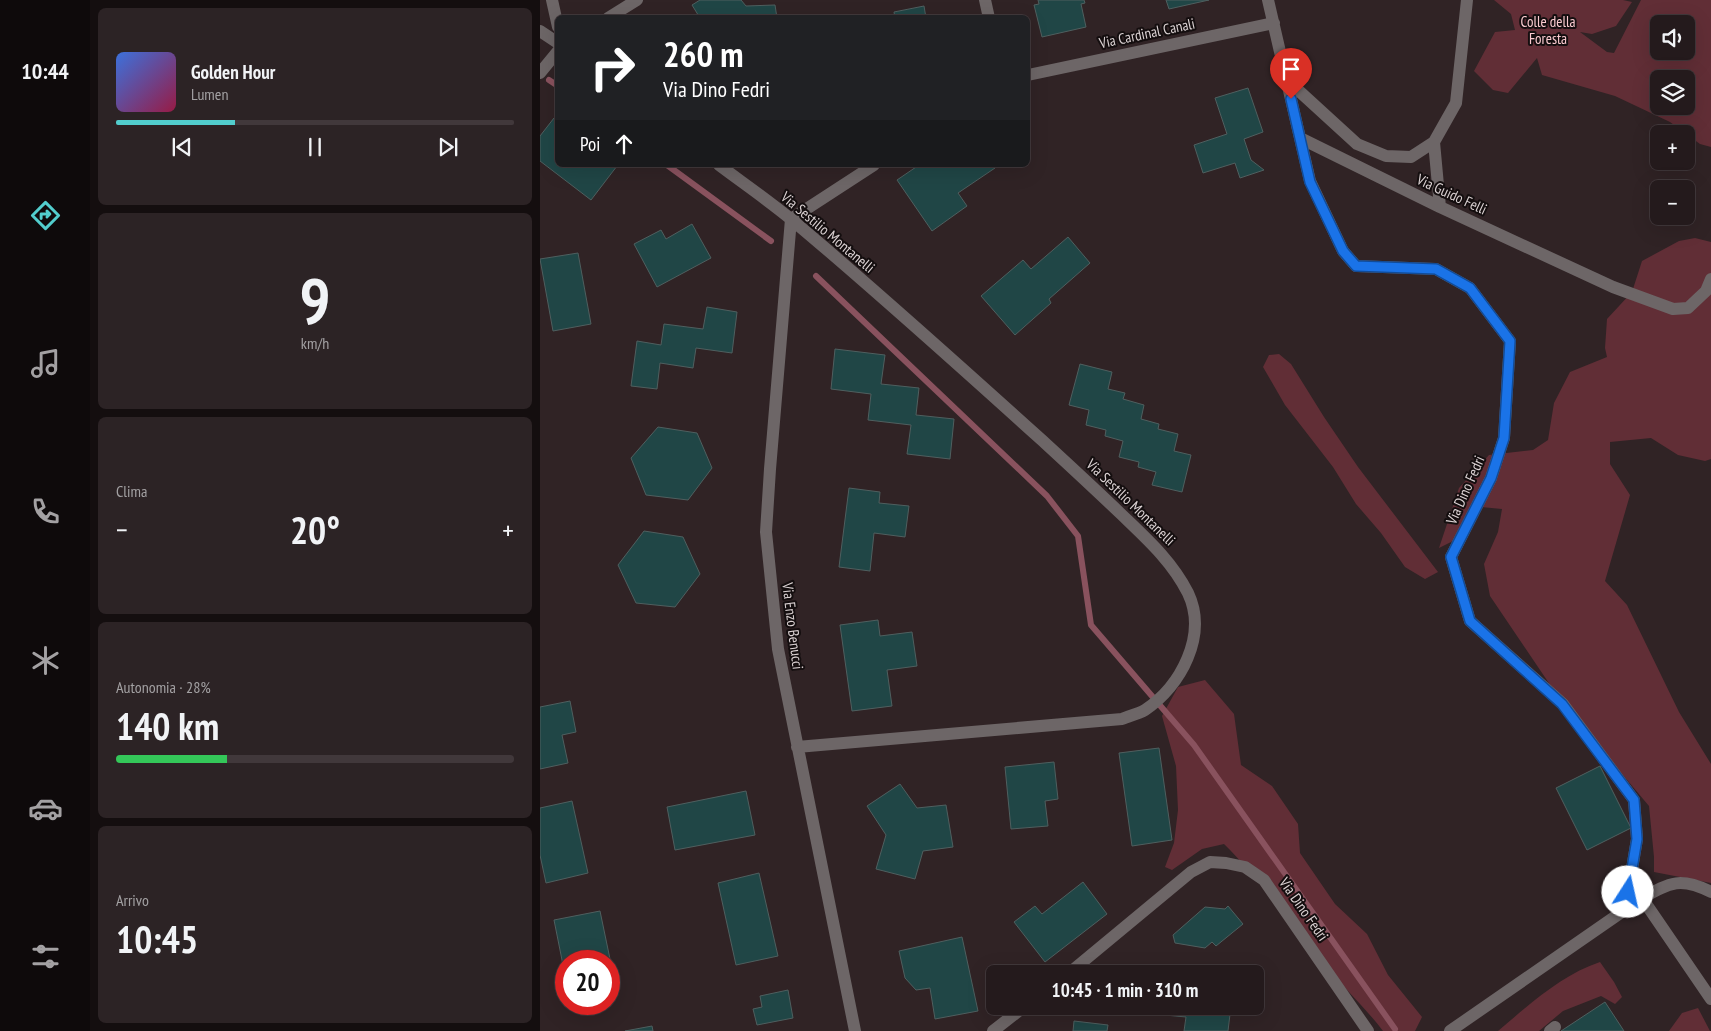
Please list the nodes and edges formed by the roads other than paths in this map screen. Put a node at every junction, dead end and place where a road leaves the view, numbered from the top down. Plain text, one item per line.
1 (552, 0) edge
2 (637, 0) edge
3 (984, 0) edge
4 (1268, 0) edge
5 (1467, 0) edge
6 (555, 15) edge
7 (613, 15) edge
8 (988, 15) edge
9 (1274, 23) junction
10 (540, 31) edge
11 (555, 42) edge
12 (555, 55) edge
13 (540, 72) edge
14 (1030, 75) edge
15 (1287, 80) junction
16 (1300, 138) junction
17 (1434, 142) junction
18 (722, 167) edge
19 (871, 167) edge
20 (1440, 207) junction
21 (791, 219) junction
22 (1711, 278) edge
23 (797, 747) junction
24 (1711, 892) edge
25 (1642, 898) junction
26 (1625, 910) junction
27 (1079, 965) edge
28 (1711, 999) edge
29 (1013, 1015) edge
30 (855, 1031) edge
31 (993, 1031) edge
32 (1368, 1031) edge
33 (1450, 1031) edge

1 - 6 street
2 - 7 street
3 - 8 street
4 - 9 street
5 - 17 street
9 - 14 street, Via Cardinal Canali
9 - 15 street
10 - 11 street
12 - 13 street
15 - 16 street
15 - 17 street
16 - 20 street, Via Guido Felli
16 - 26 street, Via Dino Fedri
17 - 20 street
18 - 21 street, Via Sestilio Montanelli
19 - 21 street
20 - 22 street, Via Guido Felli
21 - 23 street, Via Enzo Benucci
21 - 23 street, Via Sestilio Montanelli
23 - 30 street, Via Enzo Benucci
24 - 25 street
25 - 26 street
25 - 28 street
26 - 33 street
27 - 32 street, Via Dino Fedri
29 - 31 street

